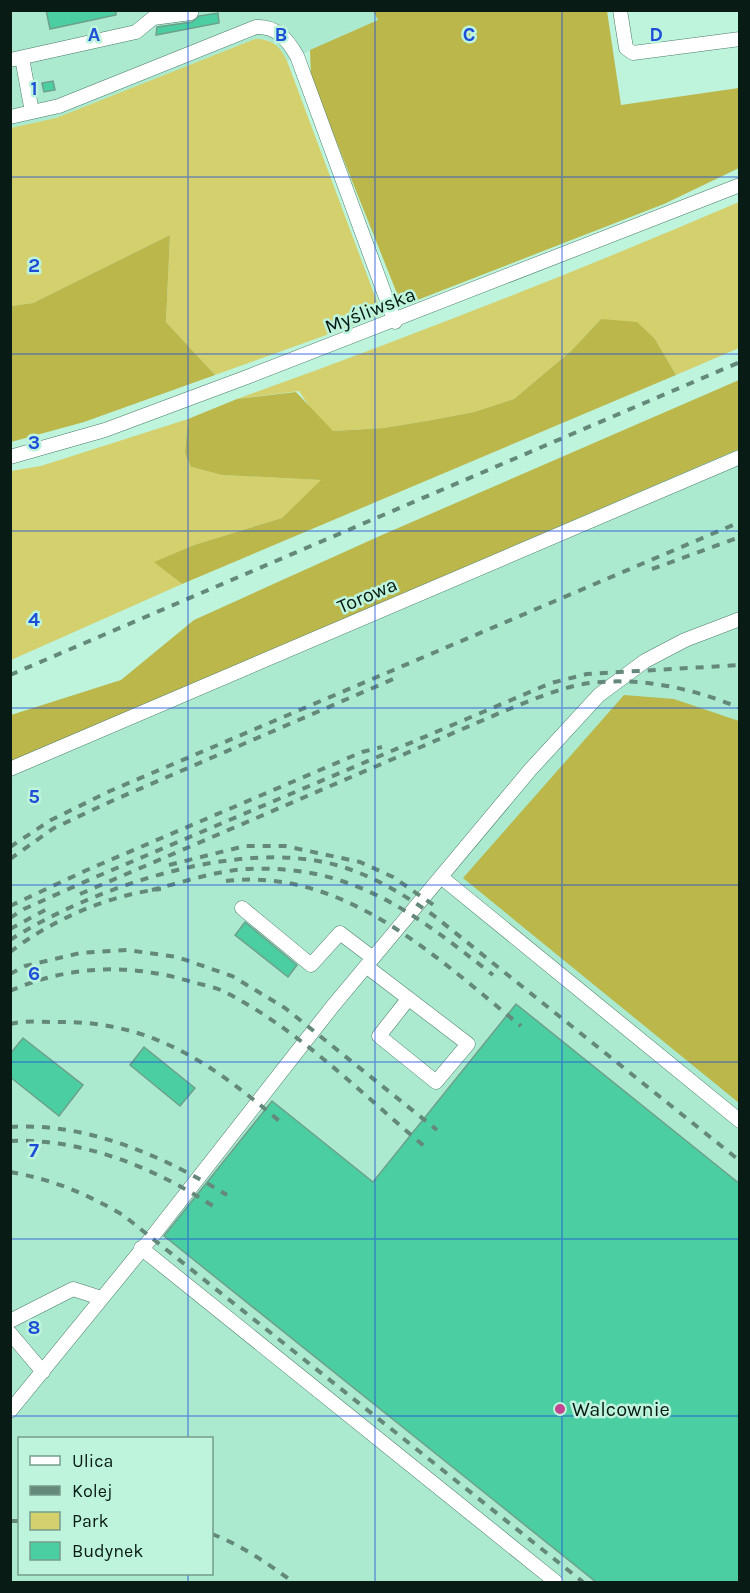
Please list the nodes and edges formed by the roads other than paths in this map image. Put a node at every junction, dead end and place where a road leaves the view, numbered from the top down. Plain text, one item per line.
1 (620, 10) edge
2 (191, 13) dead end
3 (740, 39) edge
4 (16, 59) edge
5 (32, 112) junction
6 (10, 117) edge
7 (740, 185) edge
8 (395, 322) junction
9 (10, 457) edge
10 (740, 457) edge
11 (740, 619) edge
12 (10, 769) edge
13 (441, 877) junction
14 (242, 908) dead end
15 (370, 962) junction
16 (405, 1003) dead end
17 (740, 1121) edge
18 (141, 1248) junction
19 (101, 1298) junction
20 (10, 1322) edge
21 (10, 1333) edge
22 (43, 1372) junction
23 (10, 1411) edge
24 (556, 1582) edge

1 - 3 street
2 - 4 street
4 - 5 street
5 - 6 street
5 - 8 street
7 - 8 street, Myśliwska
8 - 9 street, Myśliwska
10 - 12 street, Torowa
11 - 13 street
13 - 15 street
13 - 17 street
14 - 15 street
15 - 16 street
15 - 18 street
18 - 19 street
18 - 24 street
19 - 20 street
19 - 22 street
21 - 22 street
22 - 23 street

